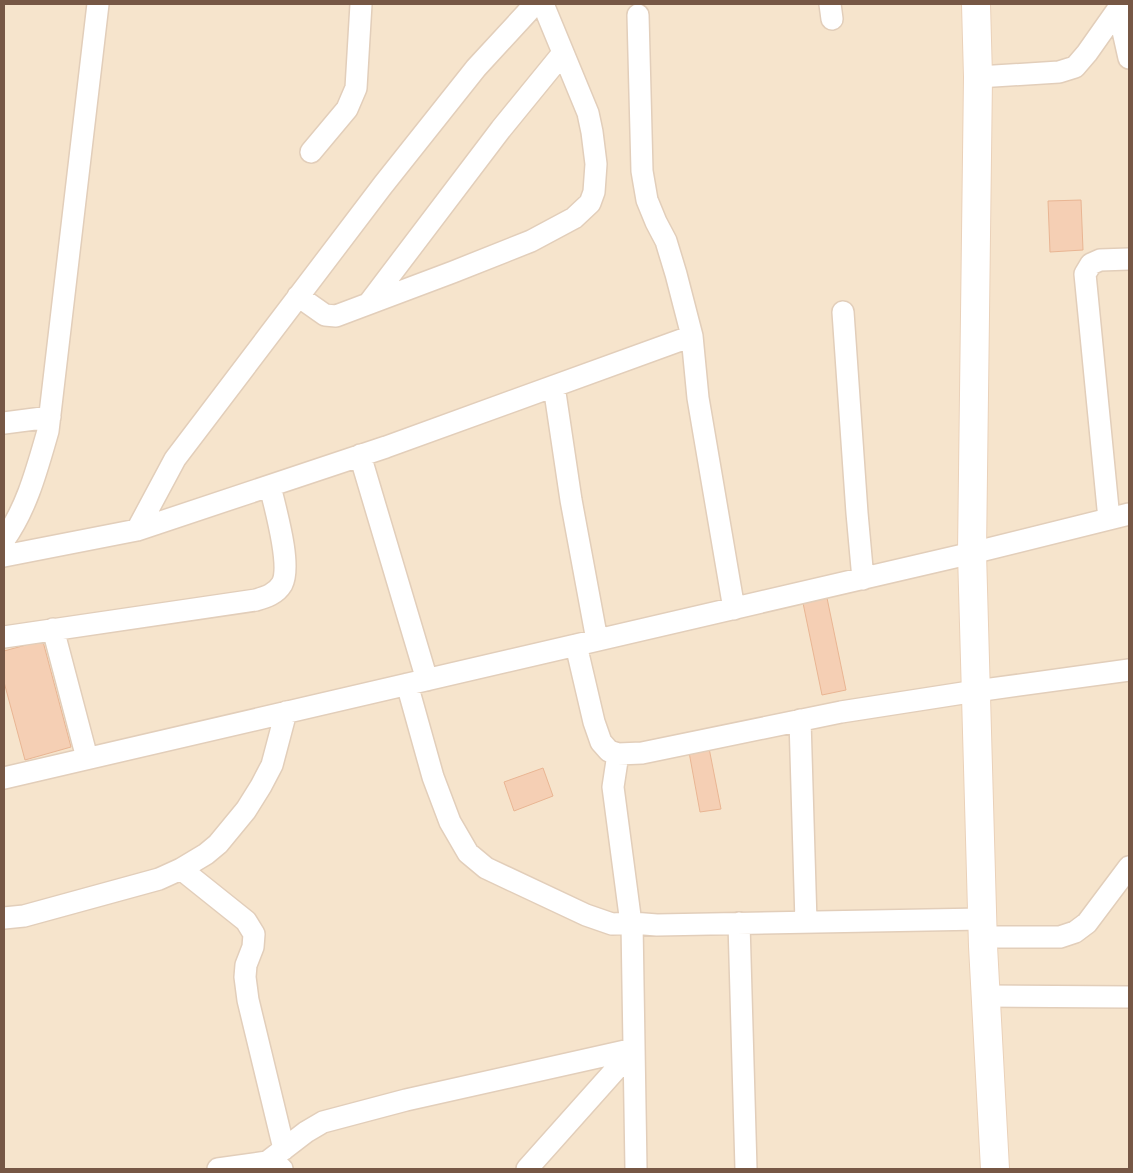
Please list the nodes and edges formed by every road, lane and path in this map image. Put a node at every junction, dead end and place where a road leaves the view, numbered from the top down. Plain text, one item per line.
1 (98, 4) edge
2 (361, 4) edge
3 (534, 4) edge
4 (543, 4) edge
5 (976, 4) edge
6 (1119, 6) edge
7 (638, 15) dead end
8 (563, 53) junction
9 (1129, 58) edge
10 (978, 77) junction
11 (311, 152) dead end
12 (1129, 259) edge
13 (298, 296) junction
14 (369, 303) junction
15 (843, 312) dead end
16 (692, 336) junction
17 (554, 386) junction
18 (50, 417) junction
19 (4, 423) edge
20 (360, 455) junction
21 (270, 486) junction
22 (1119, 516) edge
23 (137, 530) junction
24 (4, 540) edge
25 (972, 553) junction
26 (4, 556) edge
27 (864, 579) junction
28 (734, 608) junction
29 (53, 630) junction
30 (4, 636) edge
31 (597, 640) junction
32 (576, 645) junction
33 (1129, 670) edge
34 (417, 682) junction
35 (976, 691) junction
36 (286, 712) junction
37 (800, 720) junction
38 (618, 754) junction
39 (87, 758) junction
40 (4, 778) edge
41 (1129, 867) edge
42 (181, 869) junction
43 (4, 918) edge
44 (806, 922) junction
45 (632, 923) junction
46 (739, 923) junction
47 (982, 928) junction
48 (986, 996) junction
49 (1129, 997) edge
50 (634, 1049) junction
51 (278, 1160) edge
52 (218, 1169) edge
53 (528, 1169) edge
54 (636, 1169) edge
55 (746, 1169) edge
56 (995, 1169) edge

1 - 18 street
2 - 11 street
3 - 13 street
4 - 8 street
5 - 10 street
6 - 9 street
6 - 10 street
7 - 16 street
8 - 14 street
8 - 14 street
10 - 25 street
12 - 22 street
13 - 14 street
13 - 23 street
15 - 27 street
16 - 17 street
16 - 28 street
17 - 20 street
17 - 31 street
18 - 19 street
18 - 24 street
20 - 21 street
20 - 34 street
21 - 23 street
21 - 29 street
22 - 25 street
23 - 26 street
25 - 27 street
25 - 35 street
27 - 28 street
28 - 31 street
29 - 30 street
29 - 39 street
31 - 32 street
32 - 34 street
32 - 38 street
33 - 35 street
34 - 36 street
34 - 45 street
35 - 37 street
35 - 47 street
36 - 39 street
36 - 42 street
37 - 38 street
37 - 44 street
38 - 45 street
39 - 40 street
41 - 47 street
42 - 43 street
42 - 51 street
44 - 46 street
44 - 47 street
45 - 46 street
45 - 50 street
46 - 55 street
47 - 48 street
48 - 49 street
48 - 56 street
50 - 51 street
50 - 53 street
50 - 54 street
51 - 52 street

